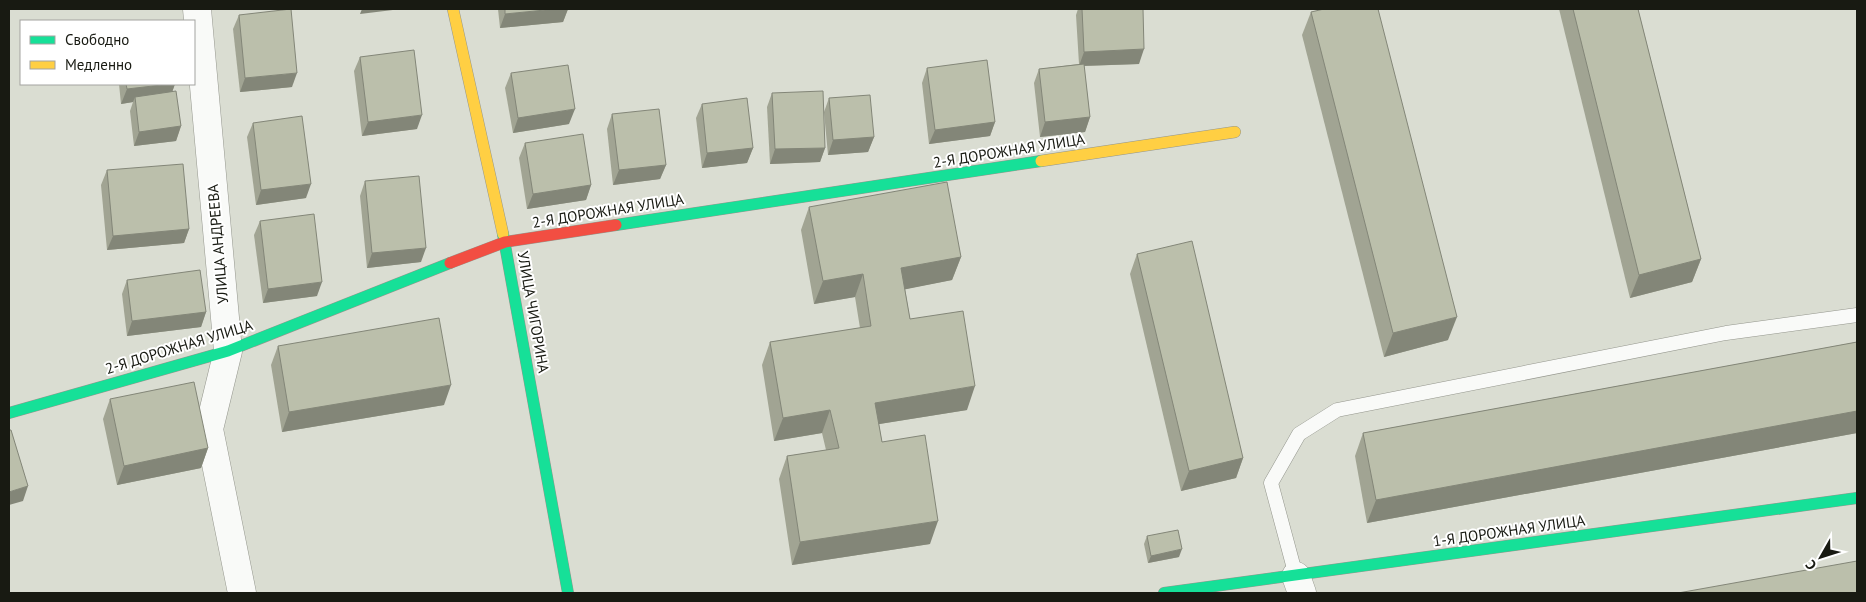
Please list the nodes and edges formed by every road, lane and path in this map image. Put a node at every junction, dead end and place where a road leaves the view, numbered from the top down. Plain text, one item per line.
1 (197, 9) edge
2 (453, 9) edge
3 (1235, 132) dead end
4 (505, 242) junction
5 (1857, 315) edge
6 (228, 351) junction
7 (9, 413) edge
8 (1857, 498) edge
9 (1299, 584) edge
10 (242, 593) edge
11 (568, 593) edge
12 (1164, 593) edge

1 - 6 street, УЛИЦА АНДРЕЕВА
2 - 4 street, УЛИЦА ЧИГОРИНА
3 - 4 street, 2-Я ДОРОЖНАЯ УЛИЦА
4 - 6 street, 2-Я ДОРОЖНАЯ УЛИЦА
4 - 11 street, УЛИЦА ЧИГОРИНА
5 - 9 lane
6 - 7 street, 2-Я ДОРОЖНАЯ УЛИЦА
6 - 10 street, УЛИЦА АНДРЕЕВА
8 - 9 street, 1-Я ДОРОЖНАЯ УЛИЦА
9 - 12 street, 1-Я ДОРОЖНАЯ УЛИЦА

